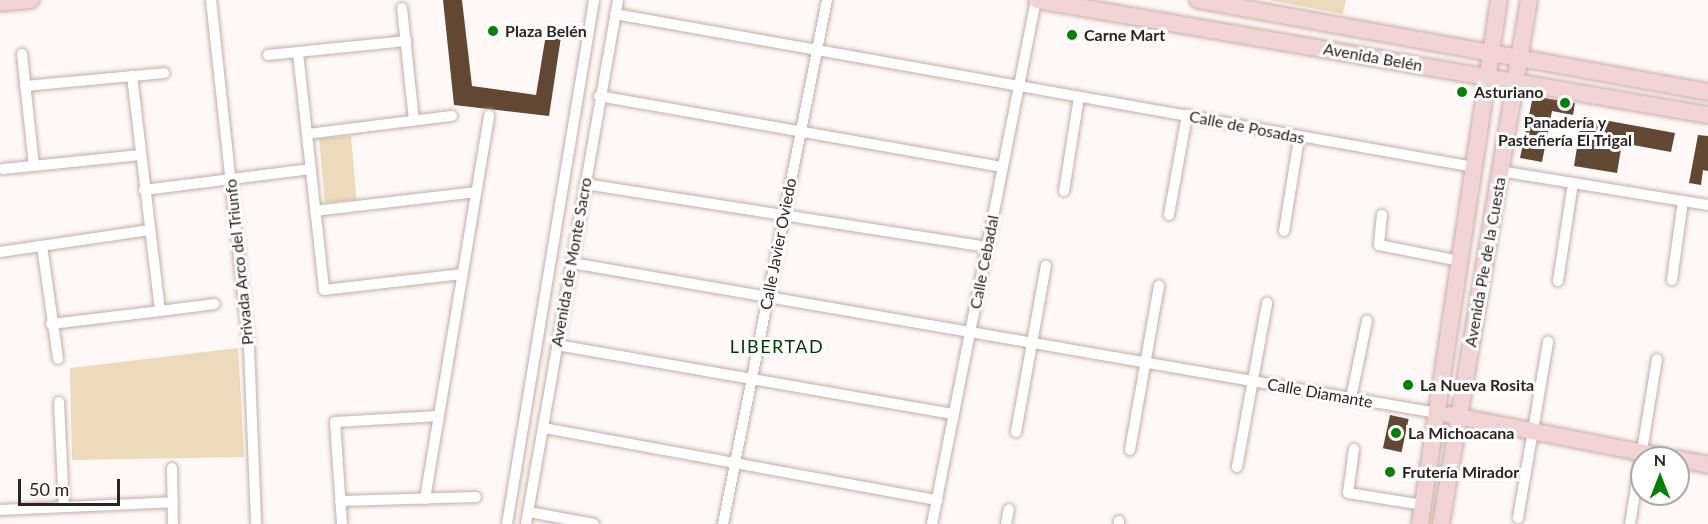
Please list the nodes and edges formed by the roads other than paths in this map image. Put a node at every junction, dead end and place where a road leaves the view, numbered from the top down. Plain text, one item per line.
1 (31, 0) edge
2 (211, 0) edge
3 (594, 0) edge
4 (618, 0) edge
5 (827, 0) edge
6 (1037, 0) edge
7 (1198, 0) edge
8 (1499, 0) edge
9 (1528, 0) edge
10 (0, 3) edge
11 (402, 8) dead end
12 (615, 14) junction
13 (406, 41) junction
14 (817, 49) junction
15 (298, 53) junction
16 (22, 54) dead end
17 (1491, 55) junction
18 (268, 56) dead end
19 (1519, 60) junction
20 (164, 73) dead end
21 (132, 76) junction
22 (1488, 78) junction
23 (1515, 83) junction
24 (25, 86) junction
25 (1019, 87) junction
26 (1708, 92) edge
27 (599, 96) junction
28 (1079, 97) junction
29 (489, 115) dead end
30 (1187, 115) junction
31 (1708, 115) edge
32 (452, 116) dead end
33 (414, 120) junction
34 (801, 133) junction
35 (307, 134) junction
36 (1299, 138) junction
37 (140, 155) junction
38 (34, 166) junction
39 (1003, 167) junction
40 (1474, 167) junction
41 (3, 169) dead end
42 (311, 169) junction
43 (1500, 171) junction
44 (231, 181) junction
45 (1573, 183) junction
46 (585, 184) junction
47 (144, 190) junction
48 (1064, 191) dead end
49 (476, 192) junction
50 (1683, 201) junction
51 (1708, 205) edge
52 (315, 210) junction
53 (1168, 215) dead end
54 (1382, 215) dead end
55 (784, 216) junction
56 (149, 230) junction
57 (1284, 231) dead end
58 (42, 246) junction
59 (987, 247) junction
60 (0, 252) edge
61 (1460, 261) junction
62 (572, 263) junction
63 (1046, 266) dead end
64 (462, 274) junction
65 (1672, 280) dead end
66 (1558, 281) dead end
67 (1159, 286) dead end
68 (768, 298) junction
69 (1267, 303) dead end
70 (214, 304) dead end
71 (160, 311) junction
72 (1367, 321) dead end
73 (51, 324) junction
74 (969, 334) junction
75 (1548, 342) dead end
76 (557, 345) junction
77 (1031, 345) junction
78 (58, 359) dead end
79 (1657, 359) dead end
80 (1144, 364) junction
81 (752, 381) junction
82 (1253, 382) junction
83 (1351, 398) junction
84 (58, 402) dead end
85 (1437, 413) junction
86 (954, 414) junction
87 (439, 416) junction
88 (1459, 417) junction
89 (544, 428) junction
90 (1016, 432) dead end
91 (1530, 434) junction
92 (1642, 446) edge
93 (1354, 449) dead end
94 (1130, 450) dead end
95 (1630, 451) edge
96 (1690, 461) edge
97 (735, 465) junction
98 (1708, 465) edge
99 (1237, 467) dead end
100 (172, 468) dead end
101 (476, 497) dead end
102 (425, 499) junction
103 (937, 500) junction
104 (340, 501) junction
105 (173, 502) junction
106 (1423, 505) junction
107 (1633, 506) edge
108 (64, 507) junction
109 (1009, 509) dead end
110 (0, 510) edge
111 (529, 512) junction
112 (1518, 518) dead end
113 (173, 524) edge
114 (256, 524) edge
115 (342, 524) edge
116 (507, 524) edge
117 (526, 524) edge
118 (594, 524) edge
119 (723, 524) edge
120 (932, 524) edge
121 (1006, 524) edge
122 (1420, 524) edge
123 (1441, 524) edge
124 (1630, 524) edge

1 - 10 main road
2 - 44 street, Privada Arco del Triunfo
3 - 116 street, Avenida de Monte Sacro
4 - 12 street, Avenida de Monte Sacro
5 - 14 street, Calle Javier Oviedo
6 - 22 main road, Avenida Belén
6 - 25 street, Calle Cebadal
7 - 17 main road, Avenida Belén
8 - 17 main road, Avenida Pie de la Cuesta
9 - 19 main road, Avenida Pie de la Cuesta
11 - 13 street
12 - 14 street, Calle de Posadas
12 - 27 street, Avenida de Monte Sacro
13 - 15 street
13 - 33 street
14 - 25 street, Calle de Posadas
14 - 34 street, Calle Javier Oviedo
15 - 18 street
15 - 35 street
16 - 24 street
17 - 19 main road, Avenida Belén
17 - 22 main road, Avenida Pie de la Cuesta
19 - 23 main road, Avenida Pie de la Cuesta
19 - 26 main road, Avenida Belén
20 - 21 street
21 - 24 street
21 - 37 street
22 - 23 main road, Avenida Belén
22 - 40 main road, Avenida Pie de la Cuesta
23 - 31 main road, Avenida Belén
23 - 43 main road, Avenida Pie de la Cuesta
24 - 38 street
25 - 28 street, Calle de Posadas
25 - 39 street, Calle Cebadal
27 - 34 street
27 - 46 street, Avenida de Monte Sacro
28 - 30 street, Calle de Posadas
28 - 48 street
29 - 49 street
30 - 36 street, Calle de Posadas
30 - 53 street
32 - 33 street
33 - 35 street
34 - 39 street
34 - 55 street, Calle Javier Oviedo
35 - 42 street
36 - 40 street, Calle de Posadas
36 - 57 street
37 - 38 street
37 - 47 street
38 - 41 street
39 - 59 street, Calle Cebadal
40 - 61 main road, Avenida Pie de la Cuesta
42 - 44 street
42 - 52 street
43 - 45 street
43 - 88 main road, Avenida Pie de la Cuesta
44 - 47 street
44 - 114 street, Privada Arco del Triunfo
45 - 50 street
45 - 66 street
46 - 55 street
46 - 62 street, Avenida de Monte Sacro
47 - 56 street
49 - 52 street
49 - 64 street
50 - 51 street
50 - 65 street
52 - 64 street
54 - 61 street
55 - 59 street
55 - 68 street, Calle Javier Oviedo
56 - 58 street
56 - 71 street
58 - 60 street
58 - 73 street
59 - 74 street, Calle Cebadal
61 - 85 main road, Avenida Pie de la Cuesta
62 - 68 street, Calle Diamante
62 - 76 street, Avenida de Monte Sacro
63 - 77 street
64 - 87 street
67 - 80 street
68 - 74 street, Calle Diamante
68 - 81 street, Calle Javier Oviedo
69 - 82 street
70 - 71 street
71 - 73 street
72 - 83 street
73 - 78 street
74 - 77 street, Calle Diamante
74 - 86 street, Calle Cebadal
75 - 91 street
76 - 81 street
76 - 89 street, Avenida de Monte Sacro
77 - 80 street, Calle Diamante
77 - 90 street
79 - 92 street
80 - 82 street, Calle Diamante
80 - 94 street
81 - 86 street
81 - 97 street, Calle Javier Oviedo
82 - 83 street, Calle Diamante
82 - 99 street
83 - 85 street, Calle Diamante
84 - 108 street
85 - 88 main road, Calle Diamante
85 - 106 main road, Avenida Pie de la Cuesta
86 - 103 street, Calle Cebadal
87 - 102 street
87 - 104 street
88 - 91 main road, Calle Diamante
88 - 123 main road, Avenida Pie de la Cuesta
89 - 97 street
89 - 111 street, Avenida de Monte Sacro
91 - 95 main road, Calle Diamante
91 - 112 street
93 - 106 street
96 - 98 main road
97 - 103 street
97 - 119 street, Calle Javier Oviedo
100 - 105 street
101 - 102 street
102 - 104 street
103 - 120 street, Calle Cebadal
104 - 115 street
105 - 108 street
105 - 113 street
106 - 122 main road, Avenida Pie de la Cuesta
107 - 124 street
108 - 110 street
109 - 121 street
111 - 117 street, Avenida de Monte Sacro
111 - 118 street

